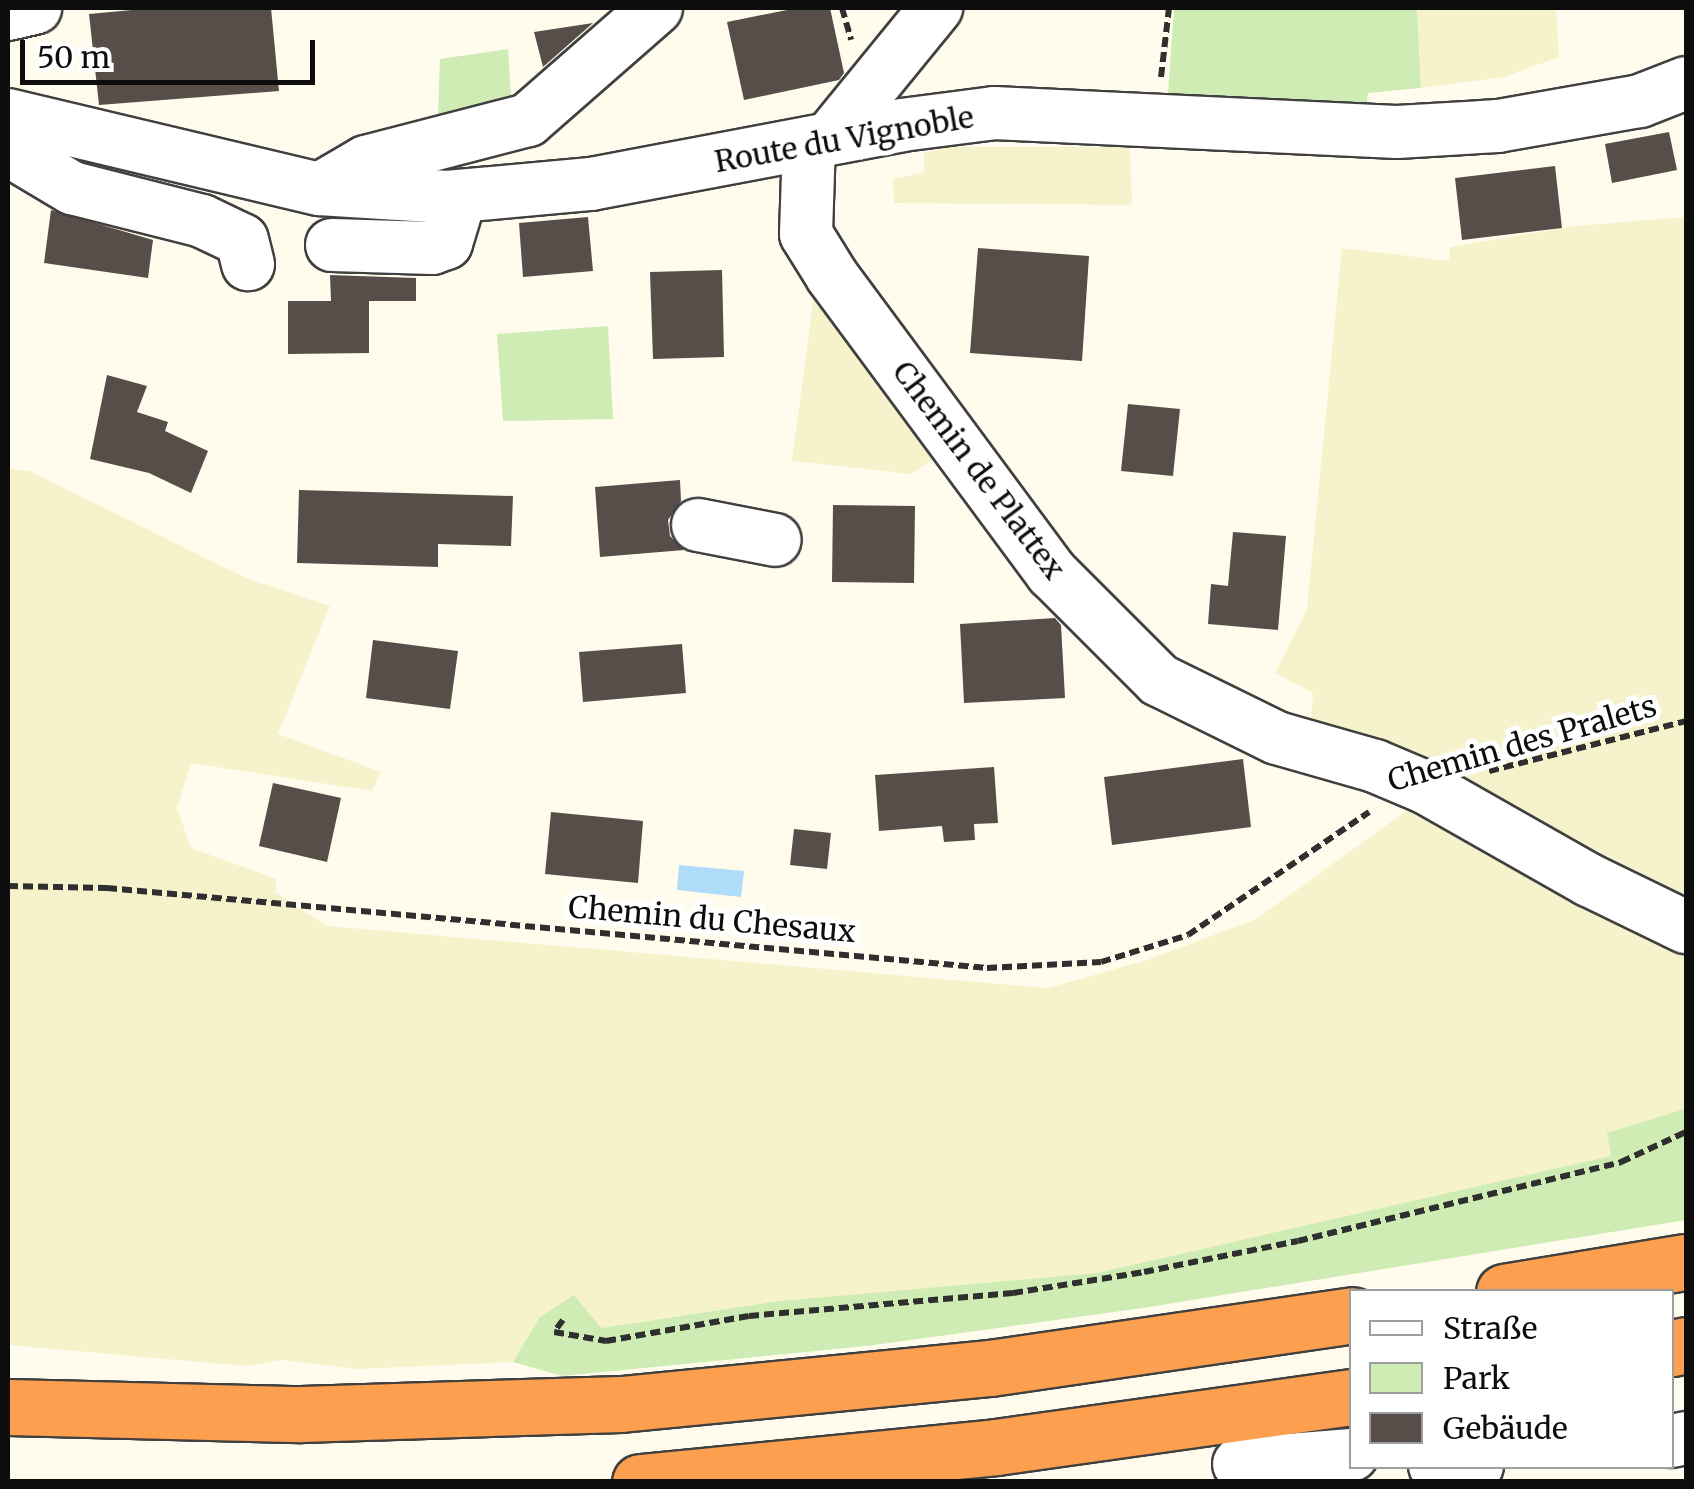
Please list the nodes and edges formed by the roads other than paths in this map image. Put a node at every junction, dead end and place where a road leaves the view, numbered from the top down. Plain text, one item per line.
1 (35, 8) edge
2 (656, 8) edge
3 (936, 8) edge
4 (8, 14) edge
5 (1686, 83) edge
6 (8, 117) edge
7 (819, 140) junction
8 (319, 189) junction
9 (460, 197) junction
10 (332, 245) dead end
11 (248, 264) dead end
12 (698, 525) dead end
13 (775, 540) dead end
14 (1686, 927) edge
15 (1686, 1262) edge
16 (1522, 1289) edge
17 (1349, 1315) edge
18 (1349, 1397) edge
19 (8, 1407) edge
20 (1349, 1455) edge
21 (1239, 1464) dead end
22 (640, 1482) edge

1 - 4 street
2 - 8 street
3 - 7 street
5 - 7 street, Route du Vignoble
6 - 8 street, Route du Vignoble
6 - 11 street
7 - 9 street, Route du Vignoble
7 - 14 street, Chemin de Plattex
8 - 9 street, Route du Vignoble
9 - 10 street
12 - 13 street
15 - 16 highway
17 - 19 highway
18 - 22 highway
20 - 21 street

